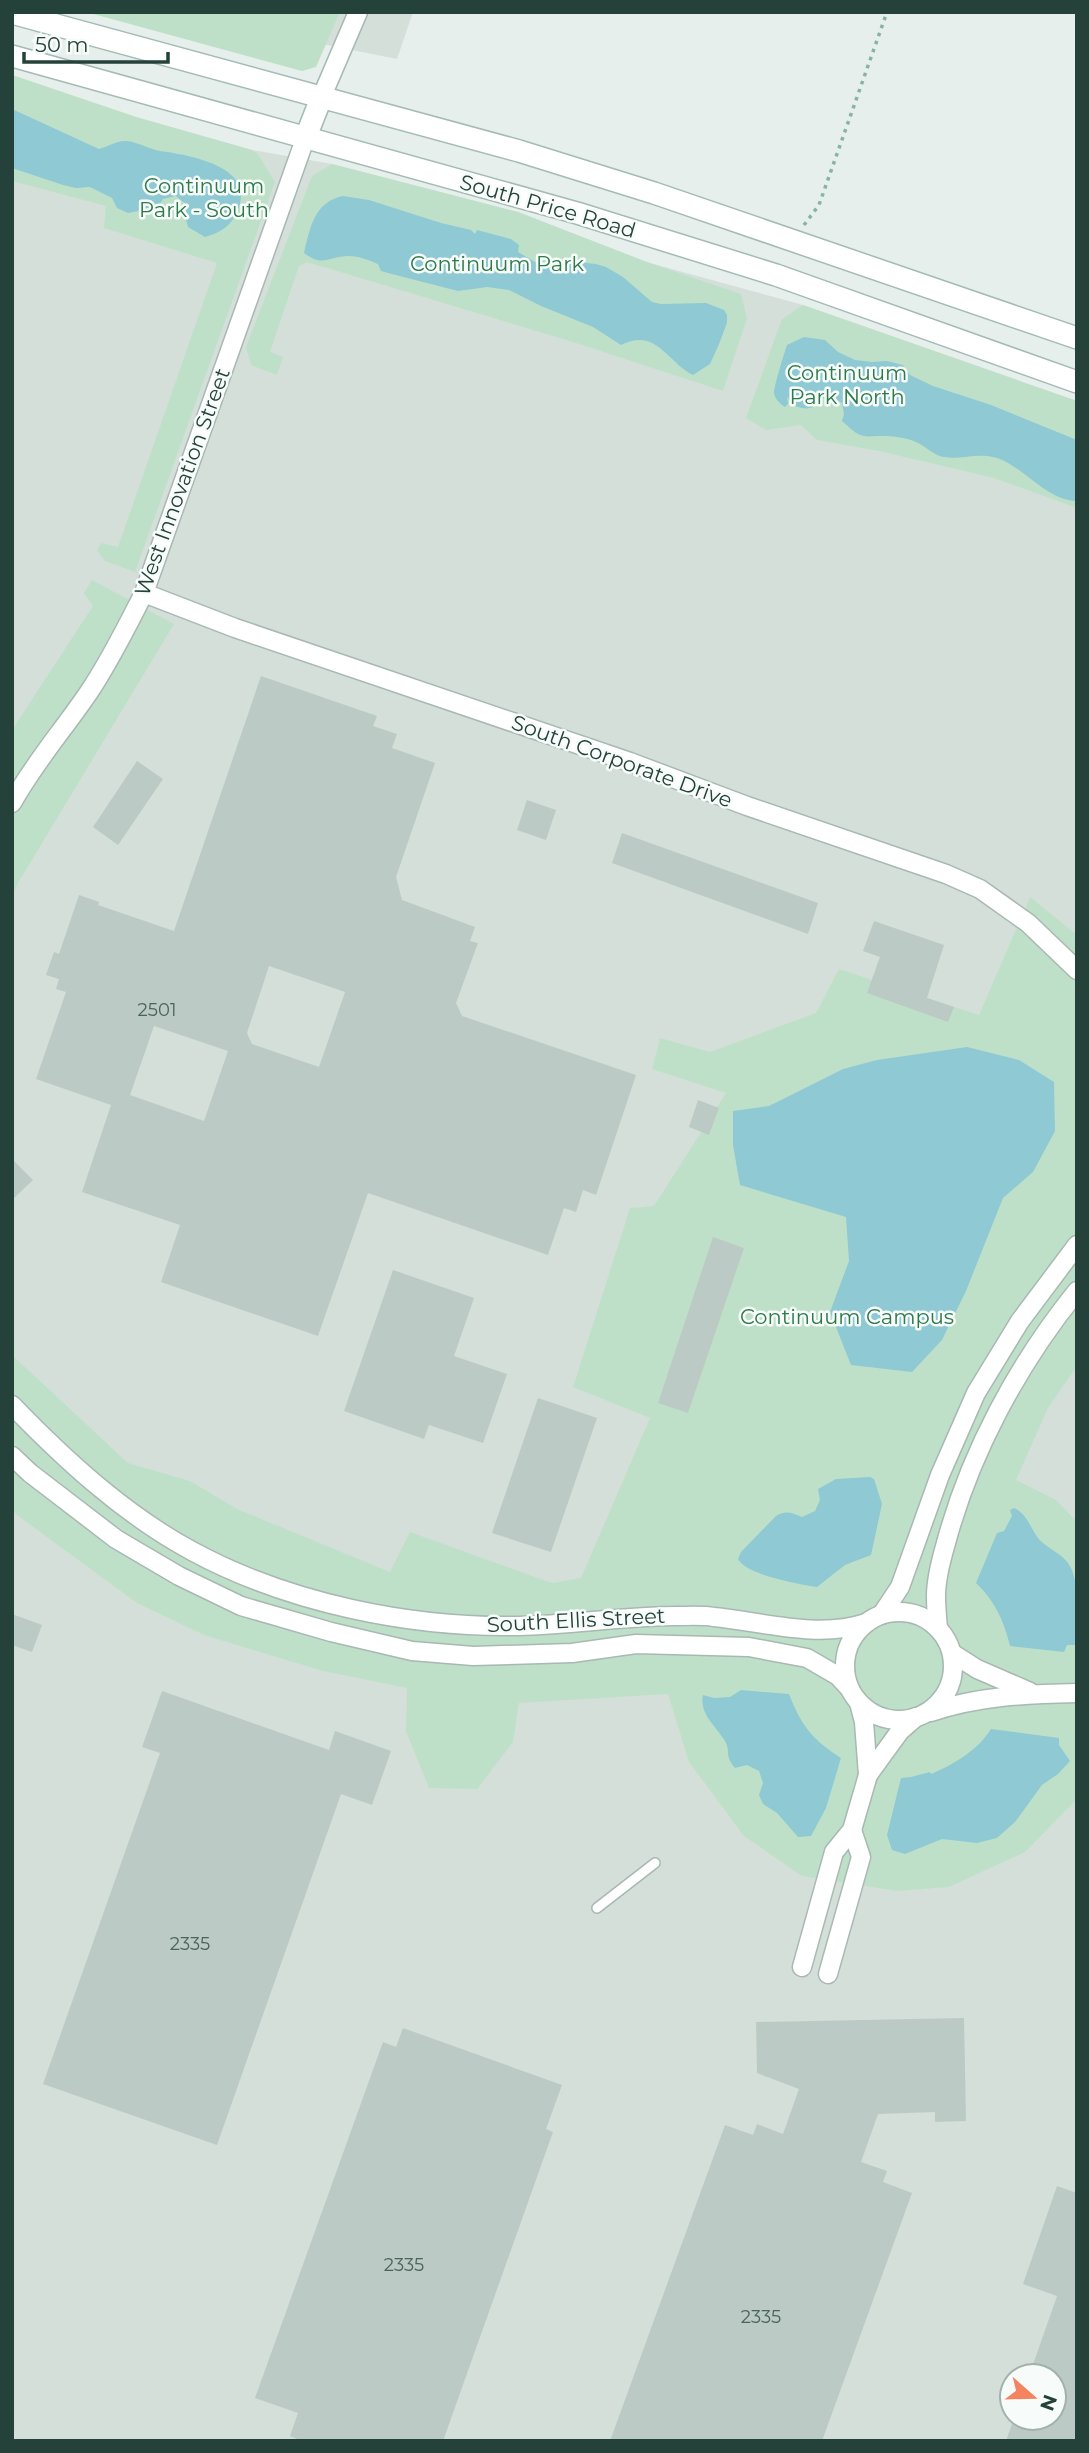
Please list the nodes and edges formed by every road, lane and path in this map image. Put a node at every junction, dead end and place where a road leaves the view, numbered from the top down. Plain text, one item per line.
1 (358, 12) edge
2 (887, 12) edge
3 (12, 13) edge
4 (12, 55) edge
5 (322, 96) junction
6 (305, 139) junction
7 (792, 240) junction
8 (1077, 338) edge
9 (1077, 382) edge
10 (144, 593) junction
11 (12, 803) edge
12 (1077, 970) edge
13 (1077, 1245) edge
14 (1077, 1291) edge
15 (12, 1405) edge
16 (12, 1456) edge
17 (874, 1618) junction
18 (938, 1628) junction
19 (951, 1653) junction
20 (1077, 1693) edge
21 (1034, 1694) junction
22 (854, 1695) junction
23 (920, 1716) junction
24 (868, 1775) junction
25 (852, 1830) junction
26 (655, 1863) dead end
27 (597, 1908) dead end
28 (802, 1967) dead end
29 (828, 1974) dead end

1 - 5 street
2 - 7 path
3 - 5 main road, South Price Road
4 - 6 main road, South Price Road
5 - 6 main road
5 - 7 main road, South Price Road
6 - 9 main road, South Price Road
6 - 10 street, West Innovation Street
7 - 8 main road, South Price Road
10 - 11 street, West Innovation Street
10 - 12 street, South Corporate Drive
13 - 17 street
14 - 18 street
15 - 17 street, South Ellis Street
16 - 22 street, South Ellis Street
17 - 18 street
17 - 22 street
18 - 19 street
19 - 21 street
19 - 23 street
20 - 21 street
21 - 23 street
22 - 23 street
22 - 24 street
23 - 24 street
24 - 25 street
25 - 28 street
25 - 29 street
26 - 27 lane

